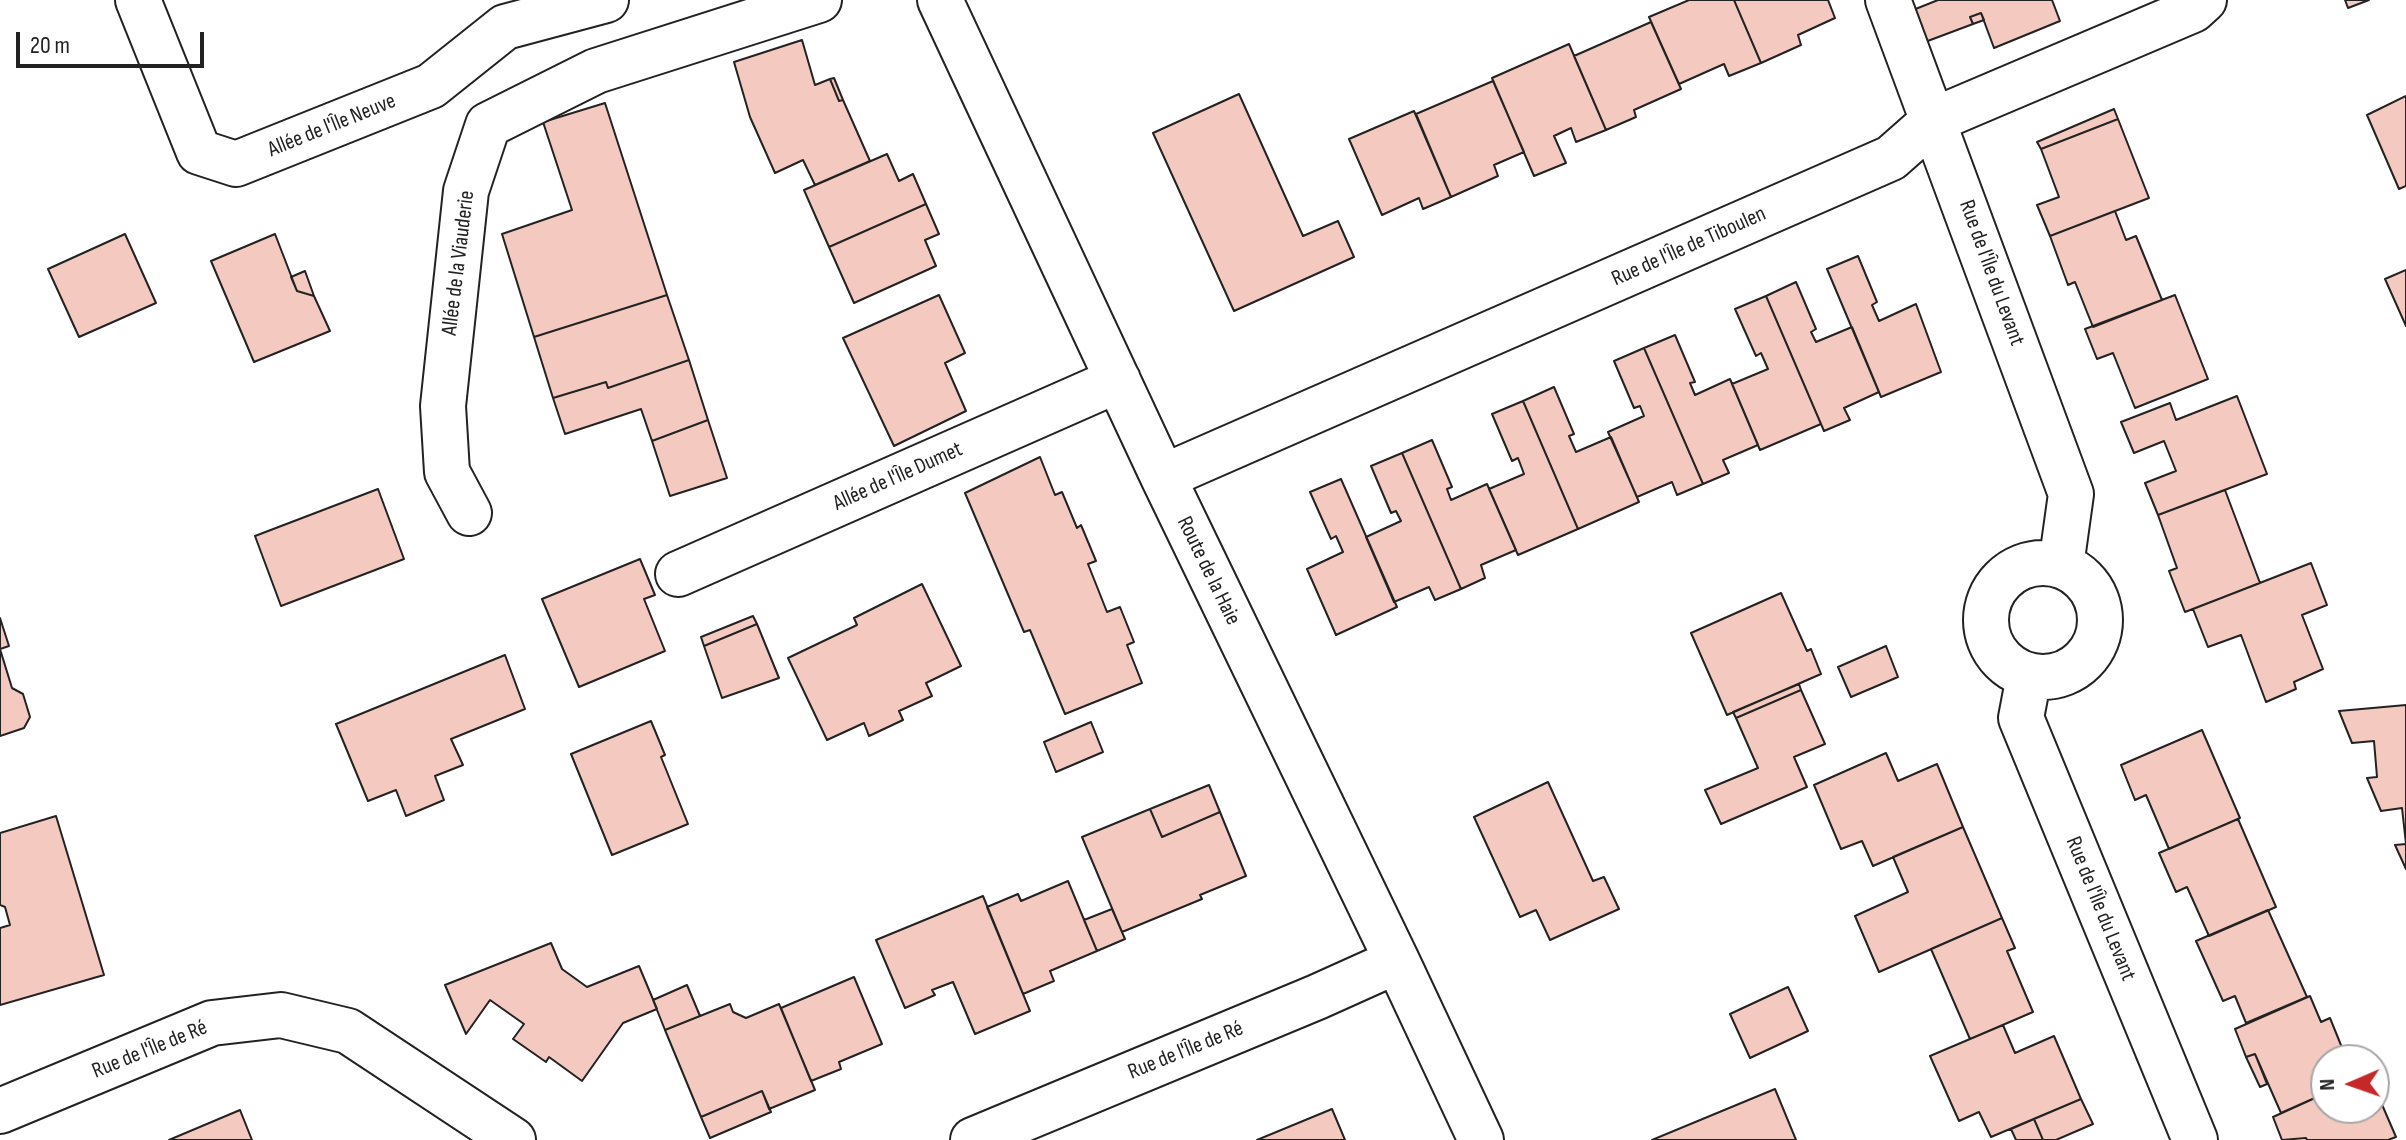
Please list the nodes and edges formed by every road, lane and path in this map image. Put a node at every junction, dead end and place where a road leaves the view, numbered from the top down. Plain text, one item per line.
1 (138, 0) edge
2 (606, 0) edge
3 (819, 0) edge
4 (940, 0) edge
5 (1888, 0) edge
6 (2204, 0) edge
7 (1934, 120) junction
8 (1118, 380) junction
9 (1163, 477) junction
10 (469, 513) dead end
11 (2061, 566) junction
12 (678, 574) dead end
13 (2029, 676) junction
14 (1397, 961) junction
15 (0, 1111) edge
16 (513, 1140) edge
17 (973, 1140) edge
18 (1481, 1140) edge
19 (2195, 1140) edge

1 - 2 street, Allée de l'Île Neuve
3 - 10 street, Allée de la Viauderie
4 - 8 street, Route de la Haie
5 - 7 street, Rue de l'Île du Levant
6 - 7 street, Rue de l'Île de Tiboulen
7 - 9 street, Rue de l'Île de Tiboulen
7 - 11 street, Rue de l'Île du Levant
8 - 9 street, Route de la Haie
8 - 12 street, Allée de l'Île Dumet
9 - 14 street, Route de la Haie
11 - 13 street
11 - 13 street
13 - 19 street, Rue de l'Île du Levant
14 - 17 street, Rue de l'Île de Ré
14 - 18 street, Route de la Haie
15 - 16 street, Rue de l'Île de Ré

